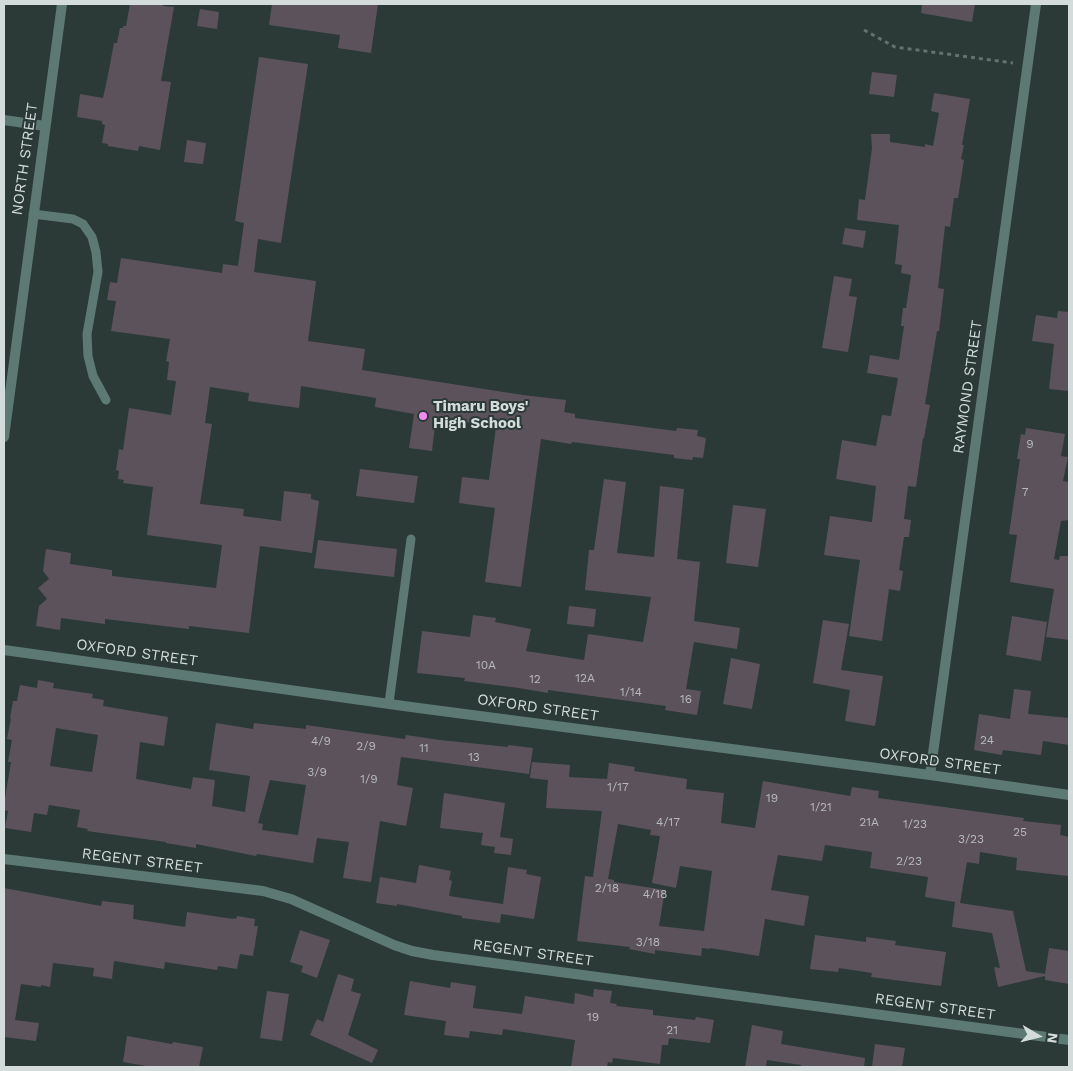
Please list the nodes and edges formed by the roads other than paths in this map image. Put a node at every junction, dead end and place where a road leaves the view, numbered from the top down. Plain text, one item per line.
1 (62, 4) edge
2 (1036, 4) edge
3 (4, 120) edge
4 (45, 126) junction
5 (33, 214) junction
6 (106, 400) dead end
7 (4, 437) edge
8 (411, 539) dead end
9 (4, 650) edge
10 (389, 704) junction
11 (930, 775) junction
12 (1069, 795) edge
13 (4, 859) edge
14 (1069, 1040) edge

1 - 4 street, NORTH STREET
2 - 11 street, RAYMOND STREET
3 - 4 street
4 - 5 street, NORTH STREET
5 - 6 lane
5 - 7 street, NORTH STREET
8 - 10 lane
9 - 10 street, OXFORD STREET
10 - 11 street, OXFORD STREET
11 - 12 street, OXFORD STREET
13 - 14 street, REGENT STREET

